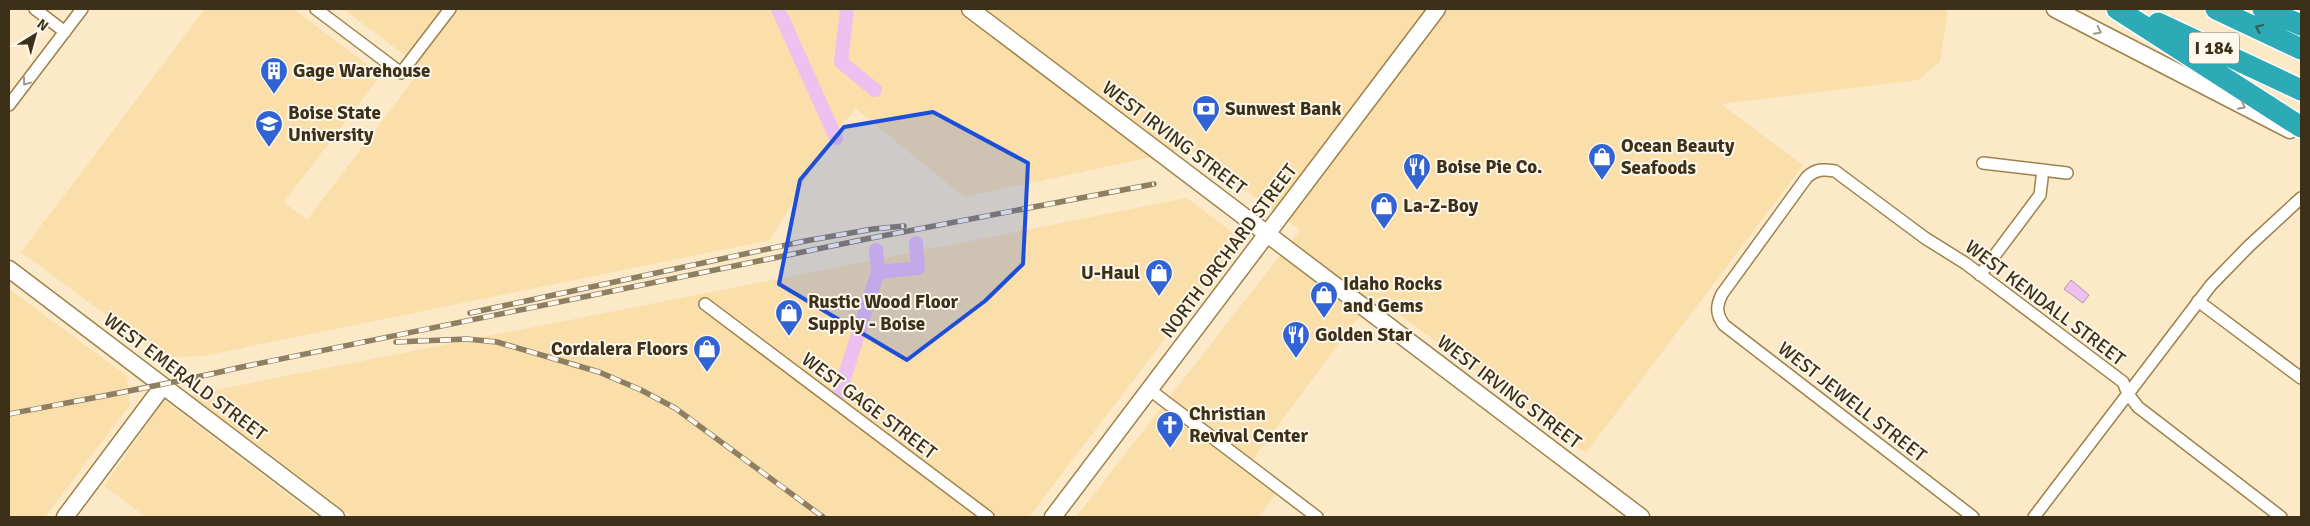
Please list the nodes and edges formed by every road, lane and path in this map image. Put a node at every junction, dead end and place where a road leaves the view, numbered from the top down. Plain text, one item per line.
1 (35, 9) edge
2 (82, 9) edge
3 (316, 9) edge
4 (450, 9) edge
5 (970, 9) edge
6 (1436, 9) edge
7 (2055, 9) edge
8 (2117, 9) edge
9 (2126, 9) edge
10 (2216, 9) edge
11 (2263, 9) edge
12 (2301, 24) edge
13 (65, 32) junction
14 (2301, 49) edge
15 (2301, 90) edge
16 (9, 106) edge
17 (2301, 127) edge
18 (2301, 136) edge
19 (1983, 162) dead end
20 (2043, 170) junction
21 (2067, 173) dead end
22 (2301, 198) edge
23 (1267, 234) junction
24 (9, 269) edge
25 (1980, 275) junction
26 (2198, 301) junction
27 (705, 304) dead end
28 (1717, 308) joint
29 (2301, 378) edge
30 (163, 386) junction
31 (1150, 390) junction
32 (2128, 394) junction
33 (65, 517) edge
34 (336, 517) edge
35 (988, 517) edge
36 (1053, 517) edge
37 (1317, 517) edge
38 (1641, 517) edge
39 (1973, 517) edge
40 (2034, 517) edge
41 (2281, 517) edge

1 - 13 street
2 - 13 street
3 - 4 street
5 - 23 street, WEST IRVING STREET
6 - 23 street, NORTH ORCHARD STREET
7 -> 18 street
8 - 17 highway
9 - 15 highway, I 184
14 -> 10 highway, I 184
11 - 12 highway
13 -> 16 street
19 - 20 street
20 - 21 street
20 - 25 street
22 - 26 street
23 - 31 street, NORTH ORCHARD STREET
23 - 38 street, WEST IRVING STREET
24 - 30 street, WEST EMERALD STREET
25 - 28 street, WEST KENDALL STREET
25 - 32 street, WEST KENDALL STREET
26 - 29 street
26 - 32 street
27 - 35 street, WEST GAGE STREET
28 - 39 street, WEST JEWELL STREET
30 - 33 street
30 - 34 street, WEST EMERALD STREET
31 - 36 street, NORTH ORCHARD STREET
31 - 37 street
32 - 40 street
32 - 41 street, WEST KENDALL STREET

